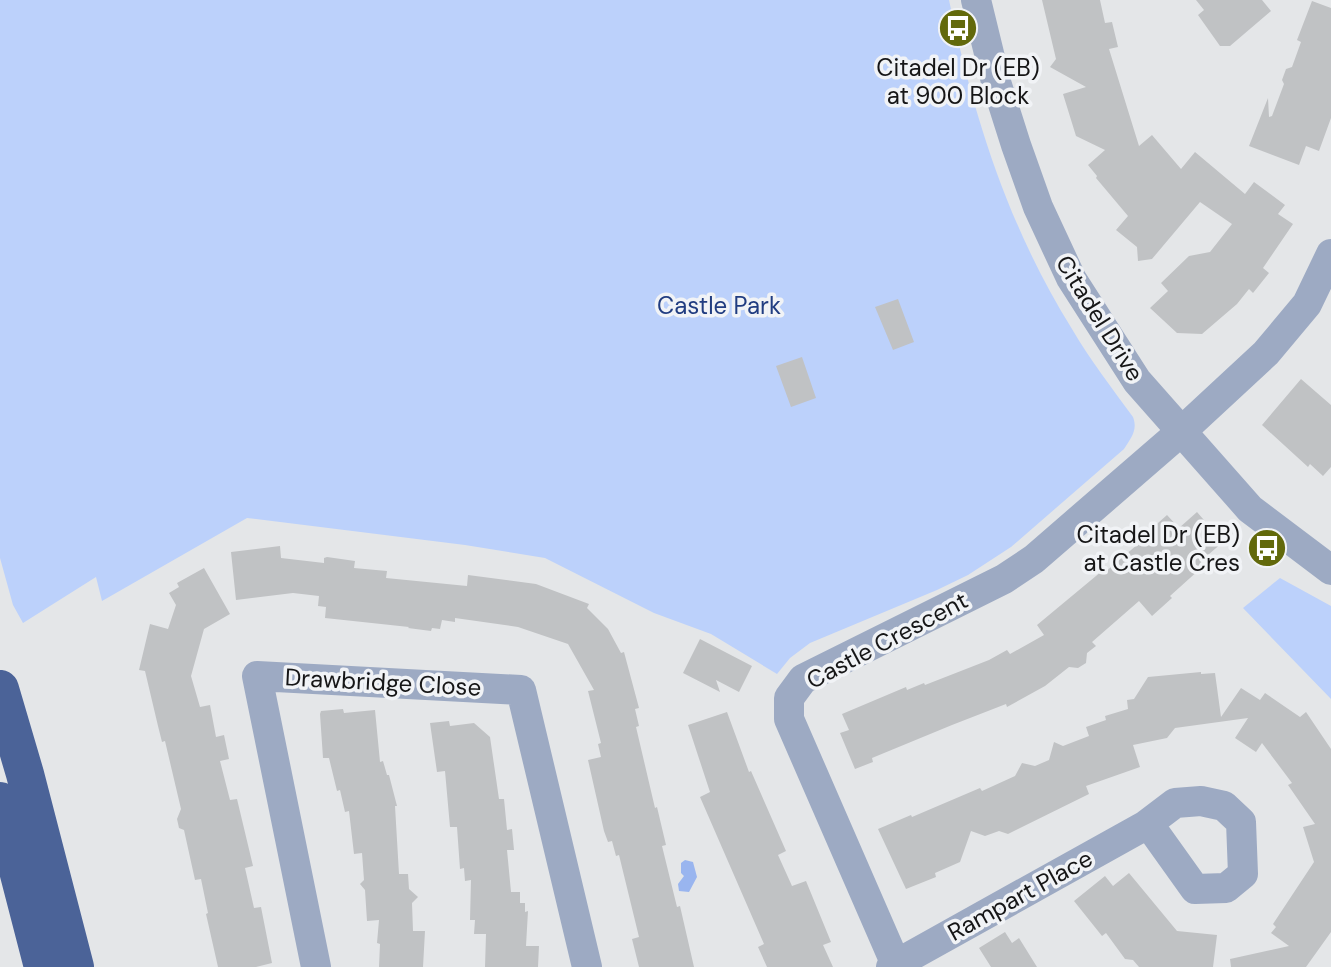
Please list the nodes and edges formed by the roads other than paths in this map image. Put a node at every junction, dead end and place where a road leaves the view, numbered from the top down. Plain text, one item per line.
1 (976, 0) edge
2 (1331, 254) edge
3 (1183, 430) junction
4 (1331, 570) edge
5 (0, 689) edge
6 (0, 801) edge
7 (1146, 825) dead end
8 (894, 966) edge
9 (43, 967) edge
10 (75, 967) edge
11 (316, 967) edge
12 (587, 967) edge

1 - 3 street, Citadel Drive
2 - 3 street, Castle Crescent
3 - 4 street, Citadel Drive
3 - 8 street, Castle Crescent
5 - 10 highway
6 - 9 highway
7 - 8 street, Rampart Place
11 - 12 street, Drawbridge Close

